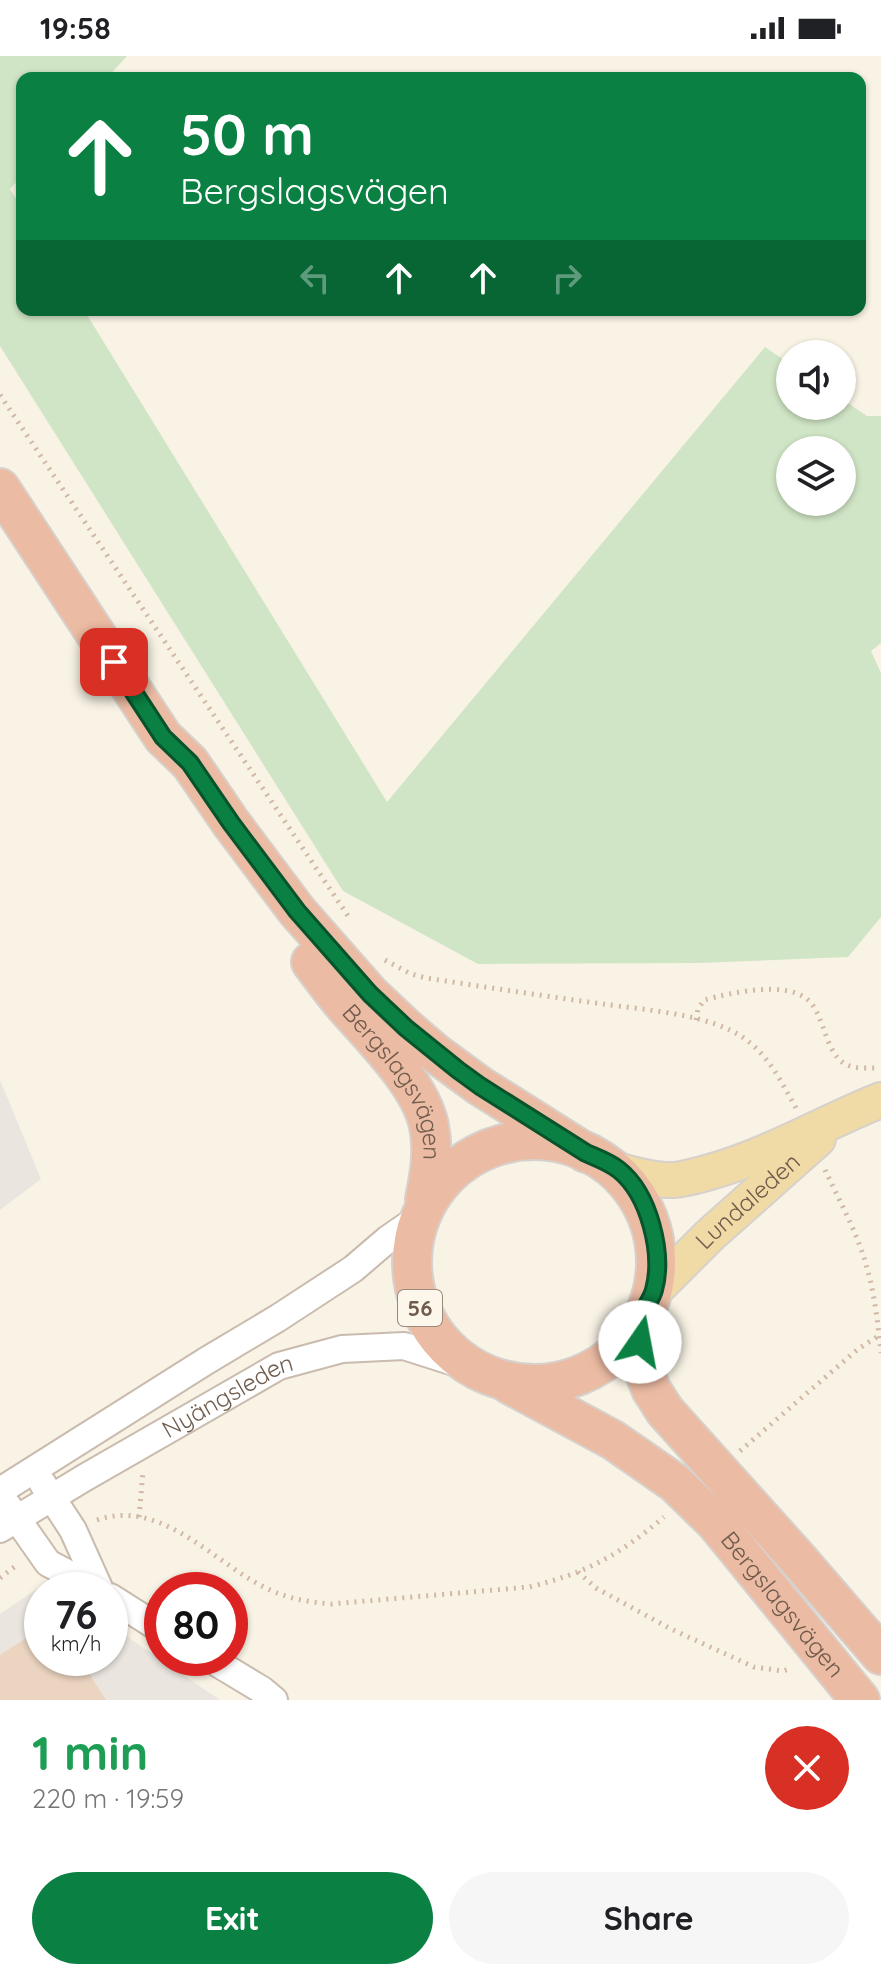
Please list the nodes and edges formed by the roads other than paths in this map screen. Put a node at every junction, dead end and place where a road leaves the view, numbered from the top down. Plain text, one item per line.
1 (0, 488) edge
2 (163, 737) junction
3 (878, 1084) edge
4 (843, 1115) junction
5 (586, 1153) junction
6 (621, 1171) junction
7 (421, 1209) junction
8 (647, 1306) junction
9 (489, 1375) junction
10 (33, 1469) junction
11 (0, 1492) edge
12 (52, 1497) junction
13 (8, 1524) edge
14 (65, 1572) edge
15 (92, 1572) edge
16 (881, 1655) edge
17 (239, 1676) edge
18 (274, 1700) edge
19 (860, 1700) edge

1 - 2 highway, Bergslagsvägen / 56
2 - 5 highway, Bergslagsvägen / 56
2 - 7 highway, Bergslagsvägen / 56
3 - 4 main road, Lundaleden
4 - 6 main road, Lundaleden
4 - 8 main road, Lundaleden
5 - 6 highway, 56
5 - 7 highway, 56
6 - 8 highway, 56
7 - 9 highway, 56
7 - 10 street, Nyängsleden
8 - 9 highway
8 - 16 highway, Bergslagsvägen / 56
9 - 12 street, Nyängsleden
9 - 19 highway, Bergslagsvägen / 56
10 - 11 street, Nyängsleden
10 - 12 street
11 - 13 street
12 - 13 street, Nyängsleden
12 - 15 street
13 - 14 street
17 - 18 street

